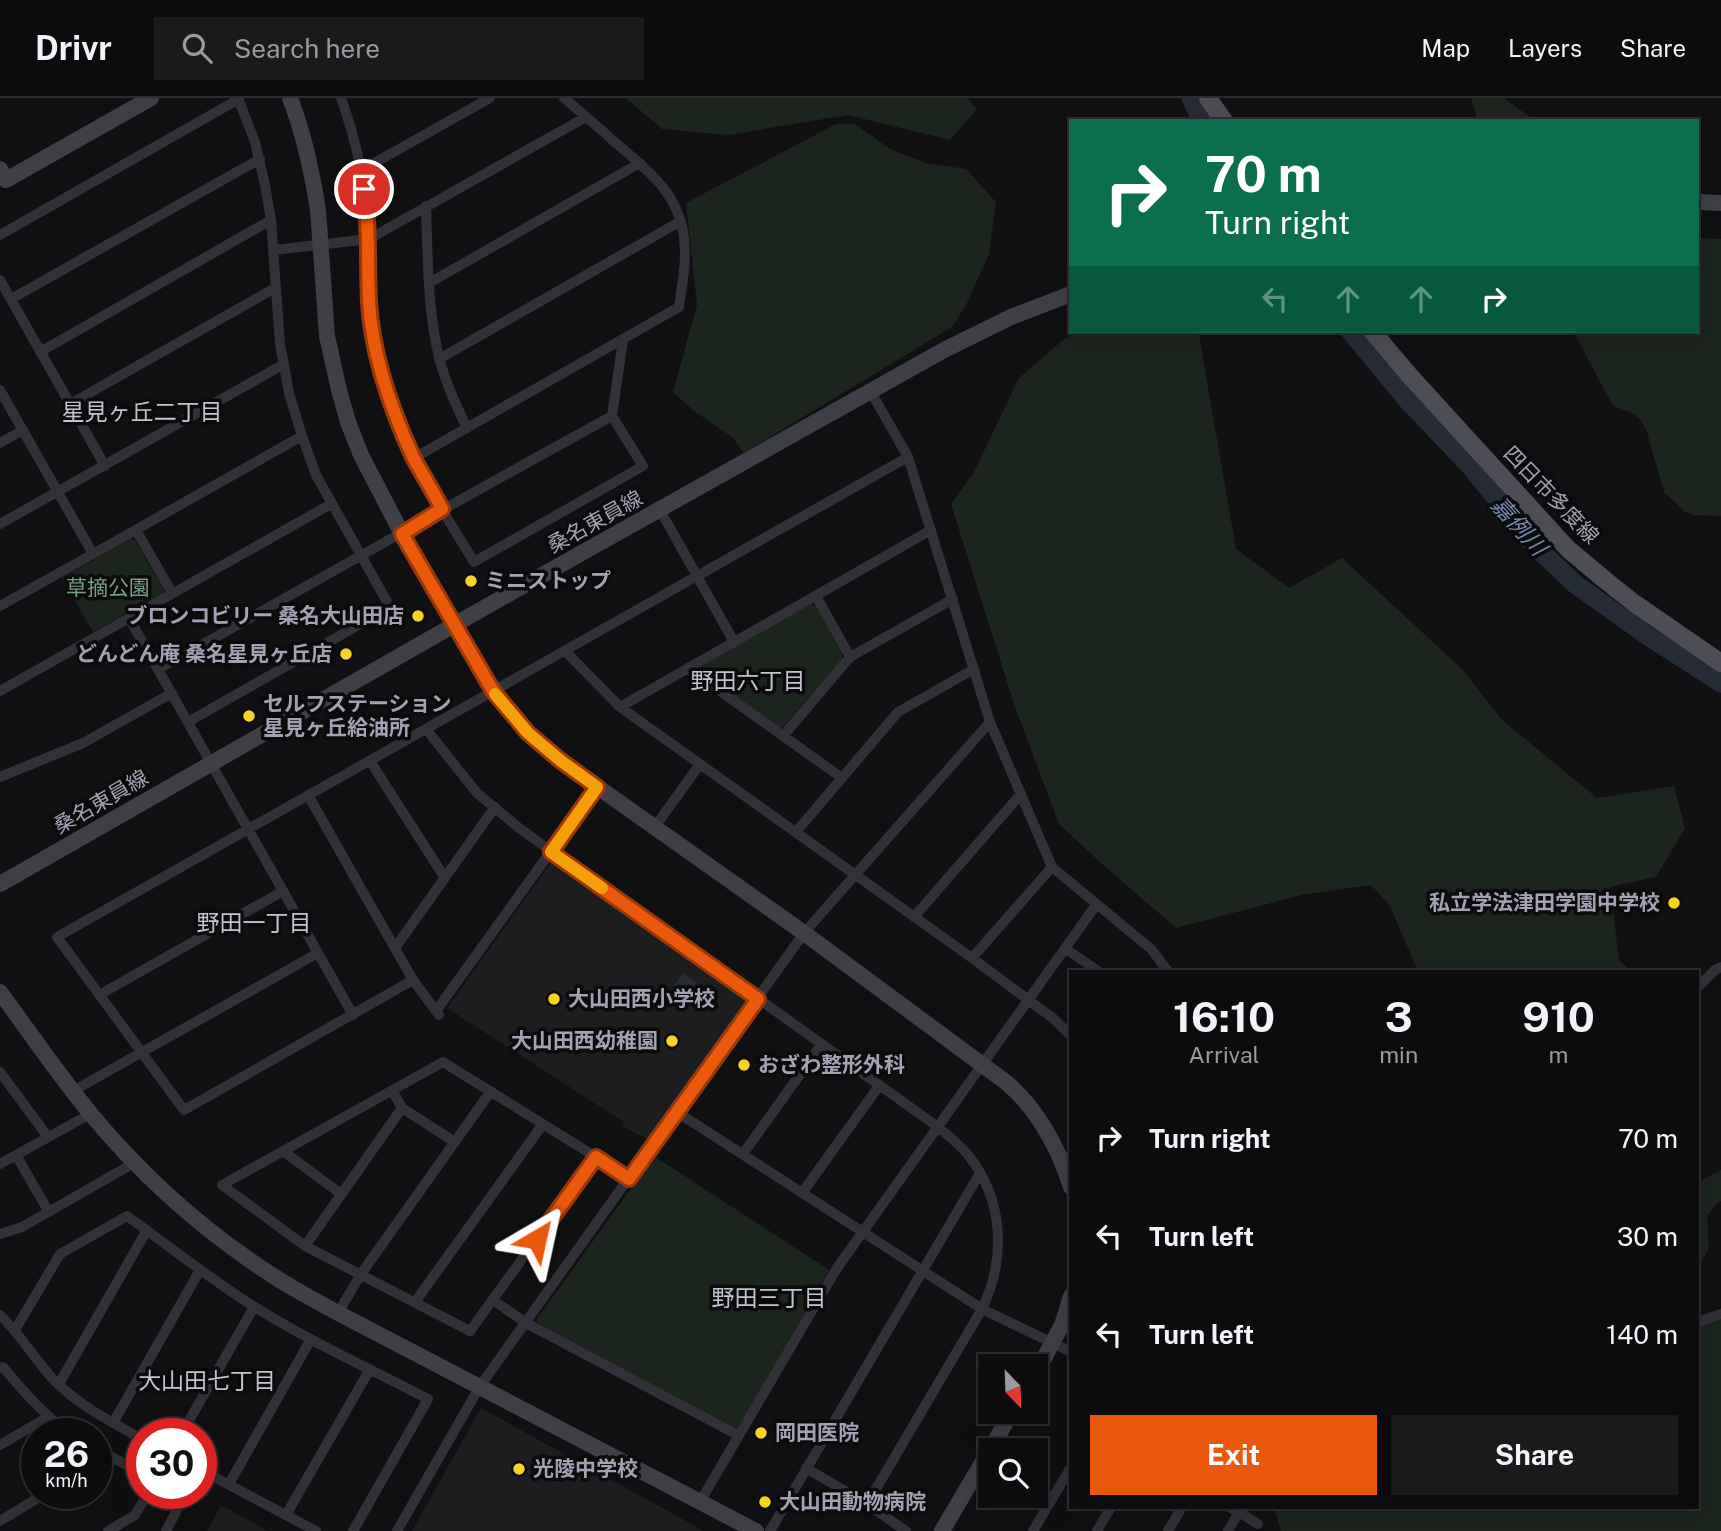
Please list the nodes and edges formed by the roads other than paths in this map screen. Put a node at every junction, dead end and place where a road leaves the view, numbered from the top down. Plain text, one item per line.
1 (151, 98) edge
2 (290, 98) edge
3 (354, 98) edge
4 (490, 98) edge
5 (564, 98) edge
6 (1208, 98) edge
7 (239, 99) edge
8 (342, 101) edge
9 (586, 117) junction
10 (1223, 119) edge
11 (260, 159) junction
12 (640, 163) junction
13 (0, 169) edge
14 (360, 171) junction
15 (1699, 202) edge
16 (1721, 203) edge
17 (426, 206) junction
18 (271, 220) junction
19 (681, 221) junction
20 (0, 235) edge
21 (369, 239) junction
22 (321, 244) junction
23 (274, 250) junction
24 (0, 280) edge
25 (429, 283) junction
26 (275, 288) junction
27 (1069, 296) edge
28 (11, 299) junction
29 (1374, 333) edge
30 (623, 340) junction
31 (40, 352) junction
32 (439, 359) junction
33 (284, 364) junction
34 (0, 390) edge
35 (871, 392) junction
36 (70, 404) junction
37 (612, 416) junction
38 (467, 428) junction
39 (23, 430) junction
40 (302, 436) junction
41 (0, 443) edge
42 (908, 457) junction
43 (414, 458) junction
44 (104, 466) junction
45 (57, 492) junction
46 (331, 504) junction
47 (442, 509) junction
48 (660, 510) junction
49 (0, 524) edge
50 (136, 530) junction
51 (931, 530) junction
52 (402, 534) junction
53 (93, 554) junction
54 (361, 557) junction
55 (696, 576) junction
56 (172, 593) junction
57 (816, 596) junction
58 (953, 599) junction
59 (0, 606) edge
60 (129, 618) junction
61 (455, 625) junction
62 (734, 642) junction
63 (565, 651) junction
64 (850, 657) junction
65 (1721, 663) edge
66 (688, 668) junction
67 (158, 669) junction
68 (974, 669) junction
69 (0, 691) edge
70 (493, 691) junction
71 (172, 694) junction
72 (620, 707) junction
73 (188, 722) junction
74 (990, 722) junction
75 (426, 729) junction
76 (783, 736) junction
77 (370, 761) junction
78 (211, 763) junction
79 (700, 764) junction
80 (0, 777) edge
81 (842, 778) junction
82 (597, 787) junction
83 (308, 795) junction
84 (1020, 795) junction
85 (495, 807) junction
86 (654, 828) junction
87 (248, 830) junction
88 (796, 832) junction
89 (551, 852) junction
90 (1052, 867) junction
91 (855, 876) junction
92 (445, 877) junction
93 (0, 884) edge
94 (283, 891) junction
95 (1096, 905) junction
96 (914, 917) junction
97 (804, 933) junction
98 (395, 948) junction
99 (1066, 949) junction
100 (318, 953) junction
101 (971, 958) junction
102 (1721, 967) edge
103 (1097, 970) edge
104 (1167, 970) edge
105 (413, 980) junction
106 (1699, 986) edge
107 (0, 992) edge
108 (99, 995) junction
109 (758, 999) junction
110 (1028, 1000) junction
111 (353, 1015) junction
112 (1069, 1033) edge
113 (821, 1045) junction
114 (142, 1052) junction
115 (982, 1063) junction
116 (0, 1072) edge
117 (879, 1086) junction
118 (11, 1087) junction
119 (392, 1090) junction
120 (73, 1091) junction
121 (491, 1091) junction
122 (0, 1093) edge
123 (402, 1108) junction
124 (677, 1112) junction
125 (90, 1114) junction
126 (543, 1124) junction
127 (938, 1127) junction
128 (48, 1137) junction
129 (455, 1142) junction
130 (283, 1152) junction
131 (743, 1154) junction
132 (16, 1155) junction
133 (596, 1157) junction
134 (134, 1163) junction
135 (0, 1164) edge
136 (980, 1173) junction
137 (629, 1179) junction
138 (1069, 1182) edge
139 (802, 1193) junction
140 (341, 1195) junction
141 (49, 1212) junction
142 (147, 1230) junction
143 (862, 1232) junction
144 (0, 1234) edge
145 (305, 1246) junction
146 (200, 1270) junction
147 (922, 1270) junction
148 (360, 1274) junction
149 (493, 1300) junction
150 (415, 1302) junction
151 (1069, 1302) edge
152 (254, 1307) junction
153 (982, 1309) junction
154 (338, 1313) junction
155 (1721, 1314) edge
156 (0, 1315) edge
157 (1699, 1322) edge
158 (526, 1323) junction
159 (13, 1329) junction
160 (311, 1339) junction
161 (1053, 1343) junction
162 (1069, 1352) edge
163 (1047, 1354) edge
164 (0, 1368) edge
165 (370, 1368) junction
166 (59, 1384) junction
167 (480, 1386) junction
168 (48, 1417) joint
169 (191, 1418) edge
170 (113, 1423) junction
171 (1005, 1424) edge
172 (126, 1430) edge
173 (738, 1435) junction
174 (0, 1445) edge
175 (806, 1468) junction
176 (1069, 1470) edge
177 (217, 1478) edge
178 (229, 1484) junction
179 (700, 1502) junction
180 (867, 1504) junction
181 (21, 1508) edge
182 (139, 1509) edge
183 (177, 1509) edge
184 (1110, 1509) edge
185 (1181, 1509) edge
186 (1234, 1510) edge
187 (286, 1515) junction
188 (0, 1521) edge
189 (1258, 1524) dead end
190 (108, 1531) edge
191 (166, 1531) edge
192 (316, 1531) edge
193 (353, 1531) edge
194 (397, 1531) edge
195 (756, 1531) edge
196 (770, 1531) edge
197 (906, 1531) edge
198 (942, 1531) edge
199 (1034, 1531) edge
200 (1097, 1531) edge
201 (1168, 1531) edge
202 (1228, 1531) edge

1 - 13 street
2 - 22 street
3 - 8 street
4 - 14 street
5 - 9 street
6 - 10 main road
7 - 11 street
7 - 20 street
8 - 14 street
9 - 12 street
9 - 17 street
11 - 18 street
11 - 28 street
12 - 19 street
12 - 25 street
14 - 21 street
15 - 16 street
17 - 21 street
17 - 25 street
18 - 23 street
18 - 31 street
19 - 30 street
19 - 32 street
21 - 22 street
21 - 43 street
22 - 23 street
22 - 52 street
23 - 26 street
24 - 28 street
25 - 32 street
26 - 33 street
26 - 36 street
27 - 35 street, 桑名東員線
28 - 31 street
29 - 65 main road, 四日市多度線
30 - 37 street
30 - 38 street
31 - 36 street
32 - 38 street
33 - 40 street
33 - 44 street
34 - 39 street
35 - 42 street
35 - 48 street, 桑名東員線
36 - 44 street
37 - 47 street
37 - 47 street
38 - 43 street
39 - 41 street
39 - 45 street
40 - 46 street
40 - 50 street
42 - 51 street
42 - 55 street
43 - 47 street
44 - 45 street
45 - 49 street
45 - 53 street
46 - 54 street
46 - 56 street
47 - 52 street
48 - 55 street
48 - 61 street, 桑名東員線
50 - 53 street
50 - 56 street
51 - 57 street
51 - 58 street
52 - 54 street
52 - 61 street
53 - 59 street
54 - 67 street
54 - 73 street
55 - 62 street
55 - 63 street
56 - 60 street
57 - 62 street
57 - 64 street
58 - 64 street
58 - 68 street
60 - 67 street
60 - 69 street
61 - 70 street
61 - 78 street, 桑名東員線
62 - 66 street
63 - 70 street
63 - 72 street
64 - 76 street
66 - 72 street
66 - 76 street
67 - 71 street
68 - 74 street
68 - 81 street
70 - 75 street
70 - 82 street
71 - 73 street
71 - 80 street
72 - 79 street
73 - 78 street
74 - 84 street
74 - 91 street
75 - 77 street
75 - 85 street
76 - 81 street
77 - 83 street
77 - 92 street
78 - 87 street
78 - 93 street, 桑名東員線
79 - 86 street
79 - 88 street
81 - 88 street
82 - 86 street
82 - 89 street
83 - 87 street
83 - 98 street
84 - 90 street
84 - 96 street
85 - 89 street
85 - 92 street
86 - 97 street
87 - 94 street
87 - 108 street
88 - 91 street
89 - 105 street
89 - 109 street
90 - 95 street
90 - 101 street
91 - 96 street
91 - 97 street
92 - 98 street
94 - 100 street
94 - 108 street
95 - 99 street
95 - 104 street
96 - 101 street
97 - 109 street
97 - 115 street
98 - 105 street
99 - 103 street
99 - 110 street
100 - 111 street
100 - 114 street
101 - 110 street
102 - 106 street
105 - 111 street
107 - 120 street
108 - 114 street
109 - 113 street
109 - 124 street
110 - 112 street
110 - 115 street
111 - 114 street
113 - 117 street
113 - 131 street
114 - 120 street
115 - 127 street
115 - 138 street
116 - 118 street
117 - 127 street
117 - 139 street
118 - 122 street
118 - 128 street
119 - 121 street
119 - 123 street
119 - 130 street
120 - 125 street
121 - 126 street
121 - 129 street
123 - 129 street
123 - 140 street
124 - 131 street
124 - 137 street
125 - 128 street
125 - 134 street
126 - 133 street
126 - 150 street
127 - 136 street
127 - 143 street
128 - 132 street
129 - 148 street
130 - 140 street
130 - 145 street
131 - 139 street
132 - 135 street
132 - 141 street
133 - 137 street
133 - 149 street
134 - 141 street
134 - 154 street
136 - 147 street
136 - 153 street
137 - 158 street
139 - 143 street
140 - 145 street
141 - 144 street
142 - 146 street
142 - 159 street
142 - 166 street
143 - 147 street
143 - 173 street
145 - 148 street
146 - 152 street
146 - 170 street
147 - 153 street
147 - 175 street
148 - 150 street
148 - 154 street
149 - 150 street
149 - 158 street
151 - 161 street
152 - 160 street
152 - 169 street
153 - 161 street
153 - 180 street
154 - 167 street
155 - 157 street
156 - 159 street
158 - 167 street
158 - 173 street
159 - 166 street
160 - 165 street
160 - 178 street
161 - 162 street
161 - 163 street
164 - 168 street
165 - 187 street
165 - 193 street
166 - 170 street
167 - 179 street
167 - 194 street
168 - 174 street
170 - 172 street
171 - 198 street
173 - 179 street
175 - 180 street
175 - 196 street
176 - 199 street
177 - 178 street
178 - 187 street
179 - 195 street
180 - 197 street
181 - 188 street
182 - 190 street
183 - 191 street
184 - 200 street
185 - 201 street
186 - 189 street
186 - 202 street
187 - 192 street

